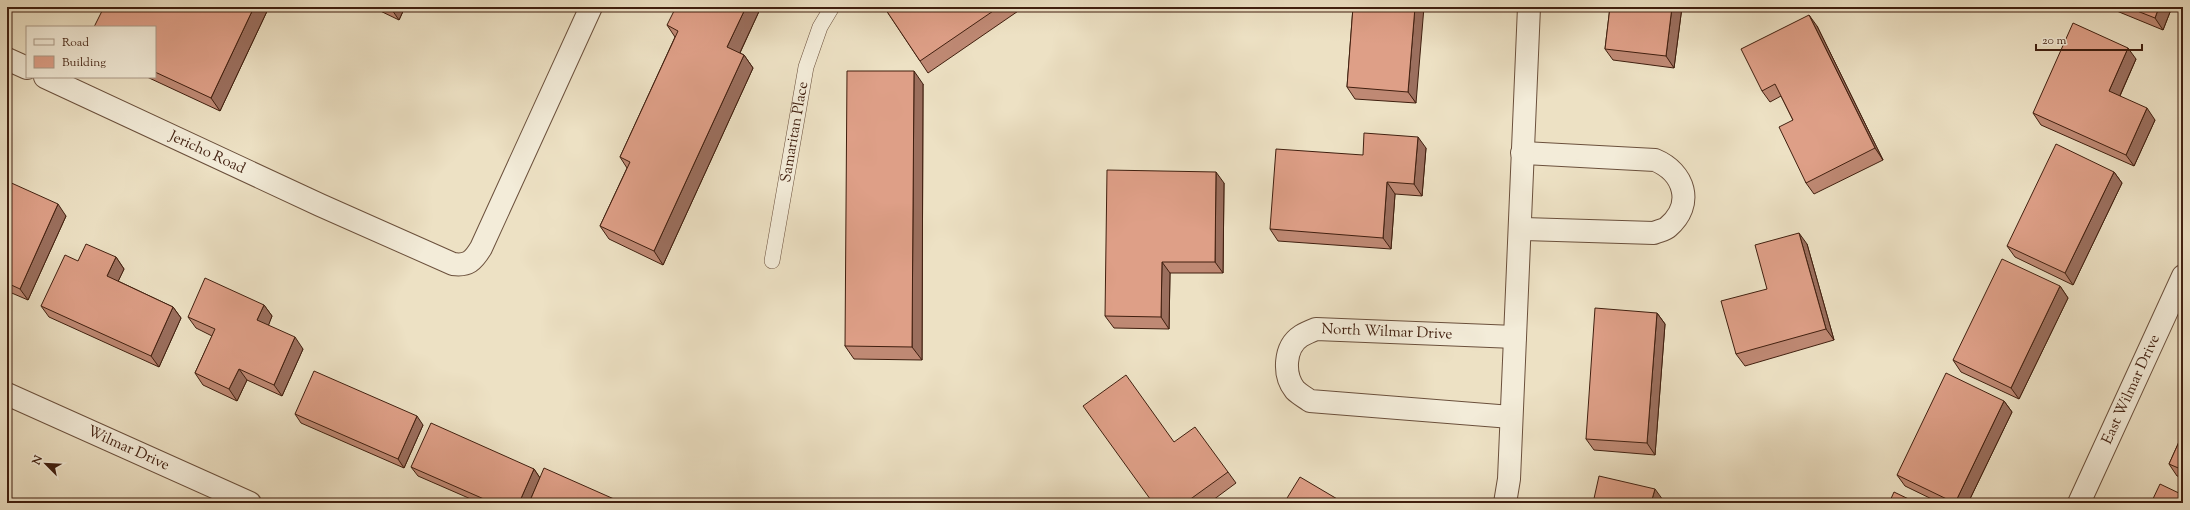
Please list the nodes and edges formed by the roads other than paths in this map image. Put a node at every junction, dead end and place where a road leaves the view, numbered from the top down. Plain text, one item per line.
1 (591, 7) edge
2 (832, 7) edge
3 (1528, 7) edge
4 (7, 59) edge
5 (26, 68) edge
6 (48, 78) edge
7 (1522, 153) junction
8 (1520, 229) junction
9 (772, 261) dead end
10 (2183, 276) edge
11 (1515, 337) junction
12 (7, 394) edge
13 (1511, 417) junction
14 (250, 503) edge
15 (1505, 503) edge
16 (2079, 503) edge

1 - 6 street, Jericho Road
2 - 9 lane, Samaritan Place
3 - 7 street
4 - 5 street
7 - 8 street
7 - 8 street
8 - 11 street
10 - 16 street, East Wilmar Drive
11 - 13 street
11 - 13 street, North Wilmar Drive
12 - 14 street, Wilmar Drive
13 - 15 street

